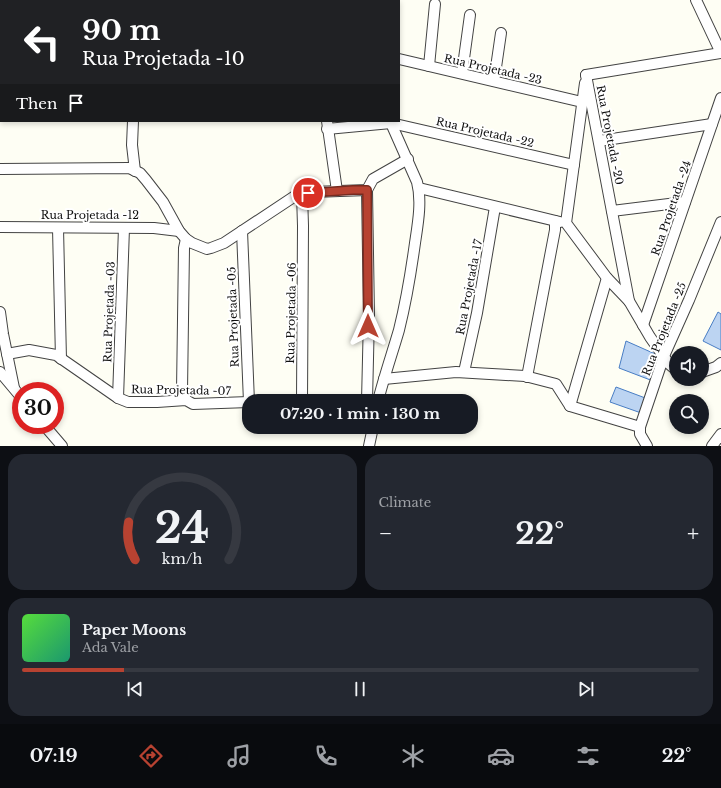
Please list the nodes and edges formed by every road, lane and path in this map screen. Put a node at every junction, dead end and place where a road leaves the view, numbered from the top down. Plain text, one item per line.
1 (696, 0) edge
2 (435, 4) dead end
3 (470, 15) dead end
4 (501, 33) dead end
5 (721, 53) edge
6 (400, 59) edge
7 (429, 66) junction
8 (462, 73) junction
9 (586, 75) junction
10 (494, 81) junction
11 (721, 98) edge
12 (582, 102) junction
13 (133, 122) edge
14 (391, 122) edge
15 (712, 124) junction
16 (327, 125) edge
17 (599, 141) junction
18 (408, 159) junction
19 (574, 165) junction
20 (0, 169) edge
21 (132, 169) junction
22 (419, 188) junction
23 (367, 190) junction
24 (337, 191) junction
25 (302, 194) junction
26 (685, 202) junction
27 (495, 206) junction
28 (612, 212) junction
29 (555, 221) junction
30 (721, 222) edge
31 (566, 223) junction
32 (0, 227) edge
33 (58, 228) junction
34 (124, 228) junction
35 (242, 231) junction
36 (183, 235) junction
37 (607, 278) junction
38 (629, 301) junction
39 (0, 312) edge
40 (643, 325) junction
41 (7, 354) junction
42 (664, 356) junction
43 (61, 359) junction
44 (721, 363) edge
45 (669, 364) edge
46 (709, 370) edge
47 (0, 372) edge
48 (464, 372) junction
49 (709, 373) edge
50 (721, 374) edge
51 (527, 377) junction
52 (384, 379) junction
53 (13, 382) edge
54 (12, 386) edge
55 (249, 394) edge
56 (302, 394) edge
57 (367, 394) edge
58 (380, 394) edge
59 (118, 398) junction
60 (186, 400) junction
61 (242, 402) edge
62 (570, 406) junction
63 (640, 427) junction
64 (52, 434) edge
65 (372, 434) edge
66 (721, 434) edge
67 (62, 446) edge
68 (369, 446) edge
69 (646, 446) edge
70 (712, 446) edge

1 - 5 street
2 - 7 street
3 - 8 street
4 - 10 street
5 - 9 street
6 - 7 street, Rua Projetada -23
7 - 8 street, Rua Projetada -23
8 - 10 street, Rua Projetada -23
9 - 12 street, Rua Projetada -20
9 - 17 street, Rua Projetada -20
10 - 12 street, Rua Projetada -23
11 - 15 street, Rua Projetada -24
12 - 19 street, Rua Projetada -20
13 - 21 street
14 - 16 street, Rua Projetada -22
14 - 18 street
14 - 19 street, Rua Projetada -22
15 - 17 street
15 - 26 street, Rua Projetada -24
16 - 24 street
17 - 28 street, Rua Projetada -20
18 - 22 street
18 - 23 street
19 - 31 street, Rua Projetada -20
20 - 21 street
21 - 36 street
22 - 27 street
22 - 52 street
23 - 24 street, Rua Projetada -12
23 - 57 street
24 - 25 street, Rua Projetada -12
25 - 35 street, Rua Projetada -12
25 - 56 street, Rua Projetada -06
26 - 28 street
26 - 40 street, Rua Projetada -24
27 - 29 street
27 - 48 street, Rua Projetada -17
28 - 38 street, Rua Projetada -20
29 - 31 street
29 - 51 street
30 - 42 street, Rua Projetada -25
31 - 37 street
32 - 33 street, Rua Projetada -12
33 - 34 street, Rua Projetada -12
33 - 43 street
34 - 36 street, Rua Projetada -12
34 - 59 street, Rua Projetada -03
35 - 36 street, Rua Projetada -12
35 - 55 street, Rua Projetada -05
36 - 60 street
37 - 38 street
37 - 62 street
38 - 40 street, Rua Projetada -20
39 - 41 street
40 - 42 street, Rua Projetada -20
41 - 43 street, Rua Projetada -07
41 - 53 street
42 - 45 street, Rua Projetada -20
42 - 63 street, Rua Projetada -25
43 - 59 street, Rua Projetada -07
44 - 46 street
47 - 54 street
48 - 51 street
48 - 52 street
49 - 50 street
51 - 62 street
52 - 58 street
59 - 60 street, Rua Projetada -07
60 - 61 street, Rua Projetada -07
62 - 63 street
63 - 69 street
64 - 67 street
65 - 68 street
66 - 70 street

